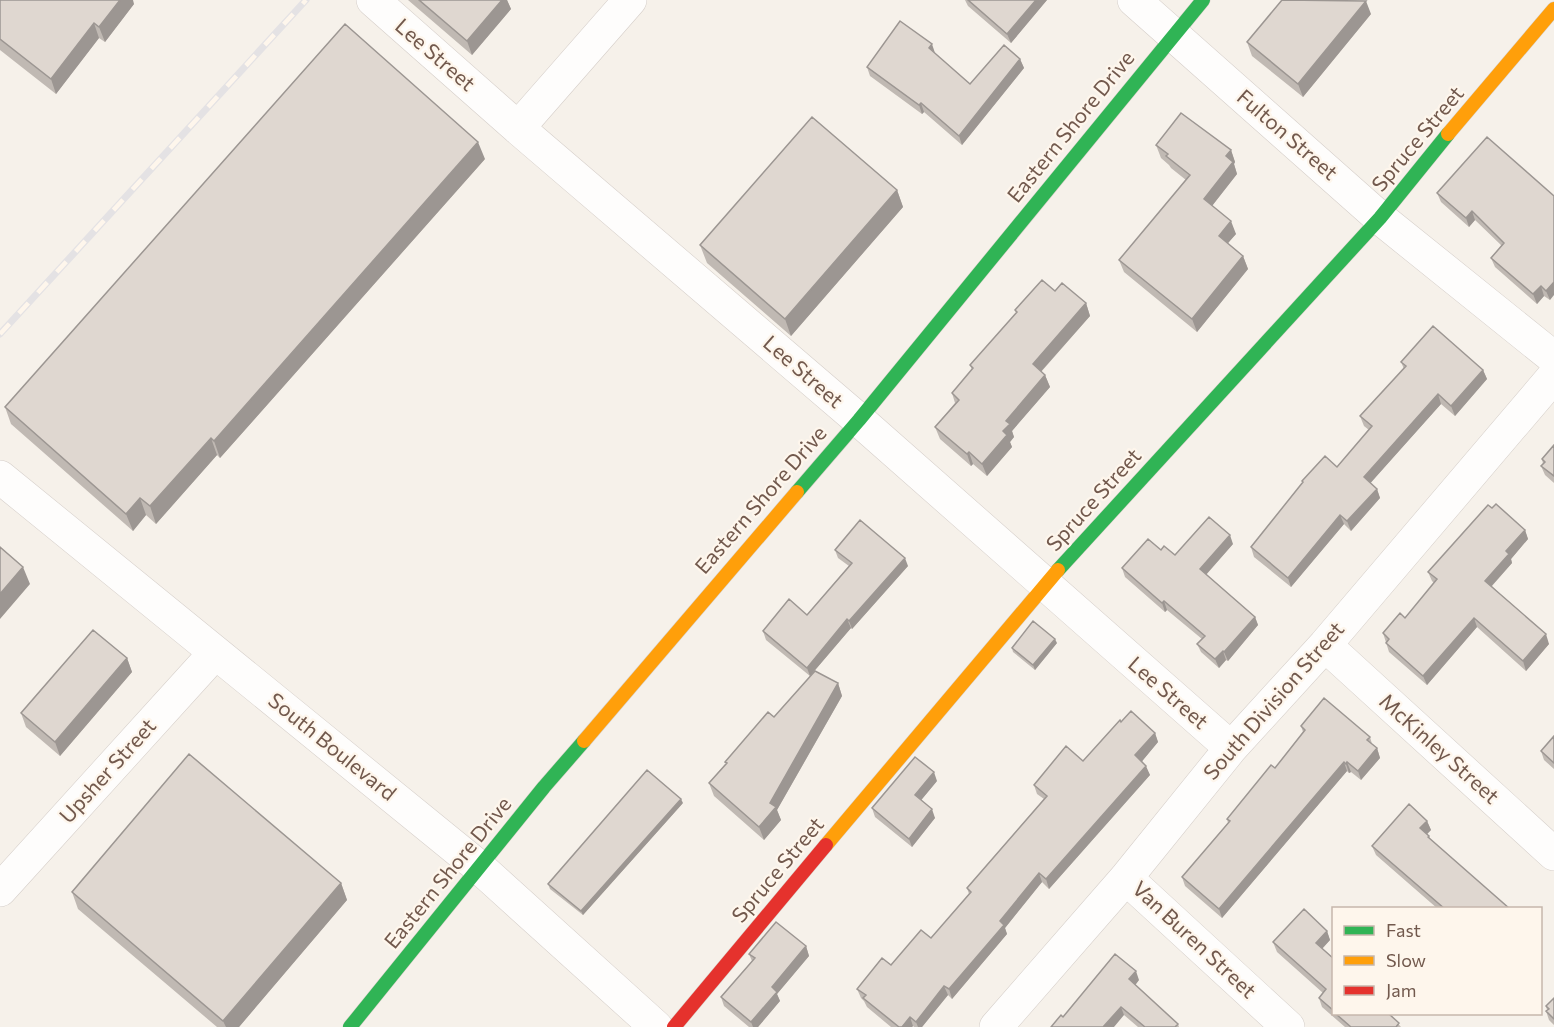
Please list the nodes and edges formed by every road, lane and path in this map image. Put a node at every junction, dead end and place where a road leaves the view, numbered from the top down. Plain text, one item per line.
1 (373, 0) edge
2 (630, 0) edge
3 (1134, 0) edge
4 (1203, 0) edge
5 (1554, 9) edge
6 (1173, 35) junction
7 (518, 128) junction
8 (1380, 218) junction
9 (1554, 358) edge
10 (1554, 376) edge
11 (859, 420) junction
12 (0, 477) edge
13 (1044, 585) junction
14 (1325, 645) junction
15 (215, 652) junction
16 (1231, 748) junction
17 (1554, 854) edge
18 (479, 867) junction
19 (1126, 878) junction
20 (0, 890) edge
21 (350, 1027) edge
22 (656, 1027) edge
23 (674, 1027) edge
24 (996, 1027) edge
25 (1288, 1027) edge

1 - 7 street, Lee Street
2 - 7 street
3 - 6 street, Fulton Street
4 - 6 street, Eastern Shore Drive
5 - 8 street, Spruce Street
6 - 8 street, Fulton Street
6 - 11 street, Eastern Shore Drive
7 - 11 street, Lee Street
8 - 9 street, Fulton Street
8 - 13 street, Spruce Street
10 - 14 street, South Division Street
11 - 13 street, Lee Street
11 - 18 street, Eastern Shore Drive
12 - 15 street, South Boulevard
13 - 16 street, Lee Street
13 - 23 street, Spruce Street
14 - 16 street, South Division Street
14 - 17 street, McKinley Street
15 - 18 street, South Boulevard
15 - 20 street, Upsher Street
16 - 19 street, South Division Street
18 - 21 street, Eastern Shore Drive
18 - 22 street, South Boulevard
19 - 24 street, South Division Street
19 - 25 street, Van Buren Street

